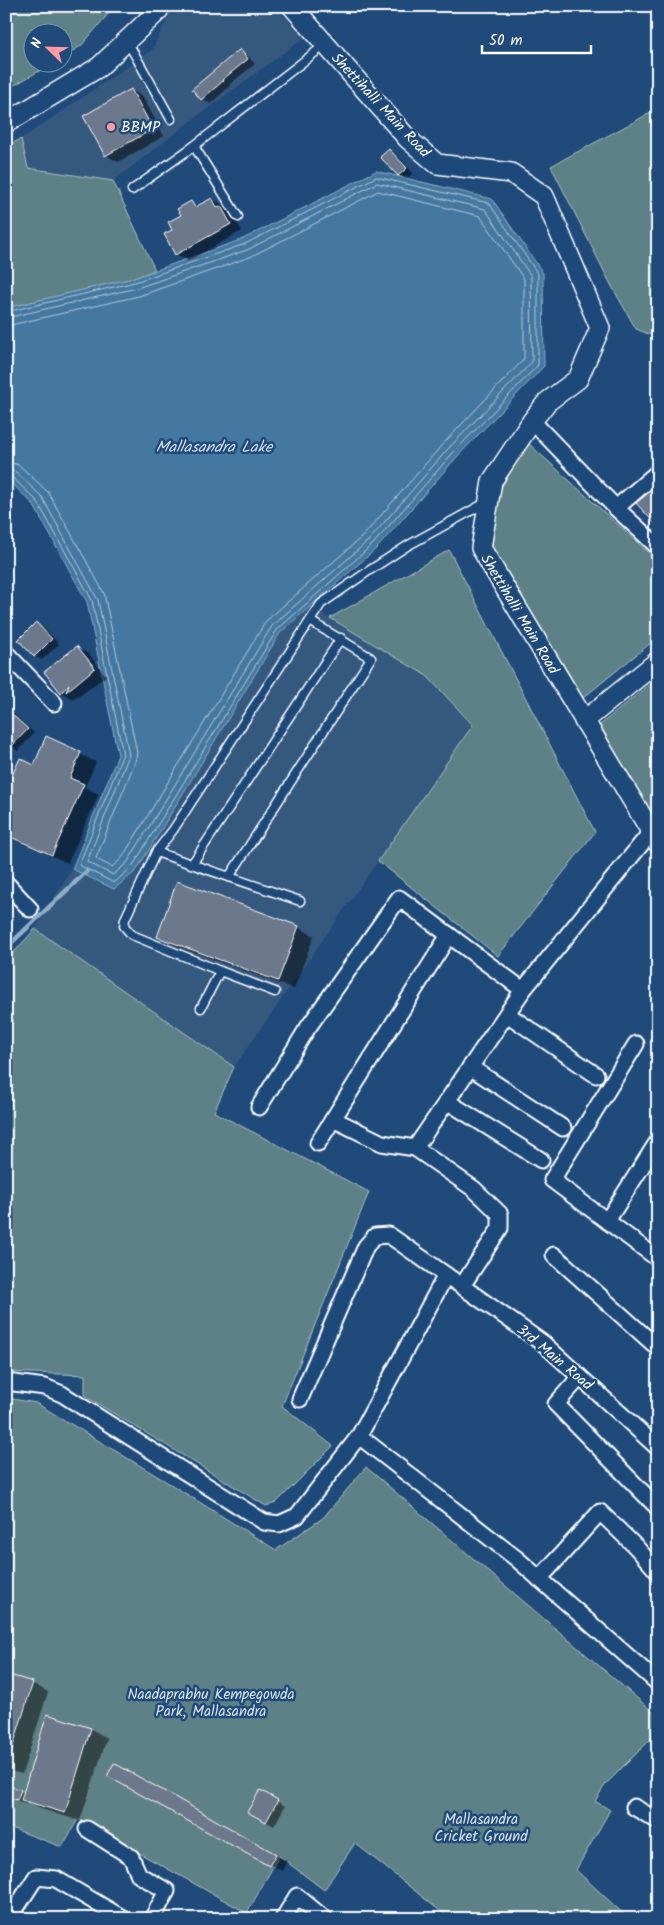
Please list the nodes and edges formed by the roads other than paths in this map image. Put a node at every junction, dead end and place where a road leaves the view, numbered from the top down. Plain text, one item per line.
1 (160, 6) edge
2 (292, 6) edge
3 (127, 41) junction
4 (326, 44) junction
5 (171, 119) dead end
6 (6, 123) edge
7 (194, 146) junction
8 (132, 190) dead end
9 (238, 217) dead end
10 (532, 421) junction
11 (658, 472) edge
12 (488, 501) junction
13 (616, 508) junction
14 (658, 547) edge
15 (310, 621) junction
16 (341, 638) junction
17 (6, 654) edge
18 (658, 661) edge
19 (54, 703) dead end
20 (584, 721) junction
21 (654, 838) edge
22 (156, 852) junction
23 (192, 864) junction
24 (229, 877) junction
25 (6, 883) edge
26 (300, 901) dead end
27 (30, 909) dead end
28 (449, 935) junction
29 (220, 971) junction
30 (523, 990) junction
31 (275, 992) dead end
32 (201, 1008) dead end
33 (508, 1014) junction
34 (636, 1044) dead end
35 (470, 1067) junction
36 (596, 1075) dead end
37 (448, 1102) junction
38 (259, 1107) dead end
39 (333, 1118) junction
40 (562, 1128) dead end
41 (658, 1141) edge
42 (318, 1143) dead end
43 (415, 1148) junction
44 (541, 1160) dead end
45 (607, 1221) junction
46 (554, 1256) dead end
47 (658, 1259) edge
48 (446, 1275) junction
49 (462, 1286) junction
50 (658, 1348) edge
51 (580, 1377) junction
52 (6, 1382) edge
53 (300, 1399) dead end
54 (359, 1436) junction
55 (656, 1441) edge
56 (658, 1508) edge
57 (658, 1572) edge
58 (540, 1579) junction
59 (658, 1683) edge
60 (634, 1807) dead end
61 (658, 1821) edge
62 (87, 1829) dead end
63 (9, 1919) edge
64 (124, 1919) edge
65 (152, 1919) edge
66 (283, 1919) edge
67 (325, 1919) edge

1 - 3 street
2 - 4 street, Shettihalli Main Road
3 - 5 lane
3 - 6 street
4 - 7 lane
4 - 10 street, Shettihalli Main Road
7 - 8 lane
7 - 9 lane
10 - 12 street, Shettihalli Main Road
10 - 13 street
11 - 13 street
12 - 15 lane
12 - 20 street, Shettihalli Main Road
13 - 14 street
15 - 16 lane
15 - 22 lane
16 - 23 lane
16 - 24 lane
17 - 19 street
18 - 20 street
20 - 21 street, Shettihalli Main Road
21 - 30 street
22 - 23 lane
22 - 29 lane
23 - 24 lane
24 - 26 lane
25 - 27 street
28 - 30 street
28 - 38 street
28 - 39 street
29 - 31 lane
29 - 32 lane
30 - 33 street
33 - 35 street
33 - 36 street
34 - 45 street
35 - 37 street
35 - 40 street
37 - 43 street
37 - 44 street
39 - 42 street
39 - 43 street
41 - 45 street
43 - 49 street
45 - 47 street
46 - 50 street
48 - 49 street, 3rd Main Road
48 - 53 street, 3rd Main Road
48 - 54 street
49 - 51 street, 3rd Main Road
51 - 55 street, 3rd Main Road
51 - 56 street
52 - 54 street
54 - 58 street
57 - 58 street
58 - 59 street
60 - 61 street
62 - 65 street
63 - 64 street
66 - 67 street

